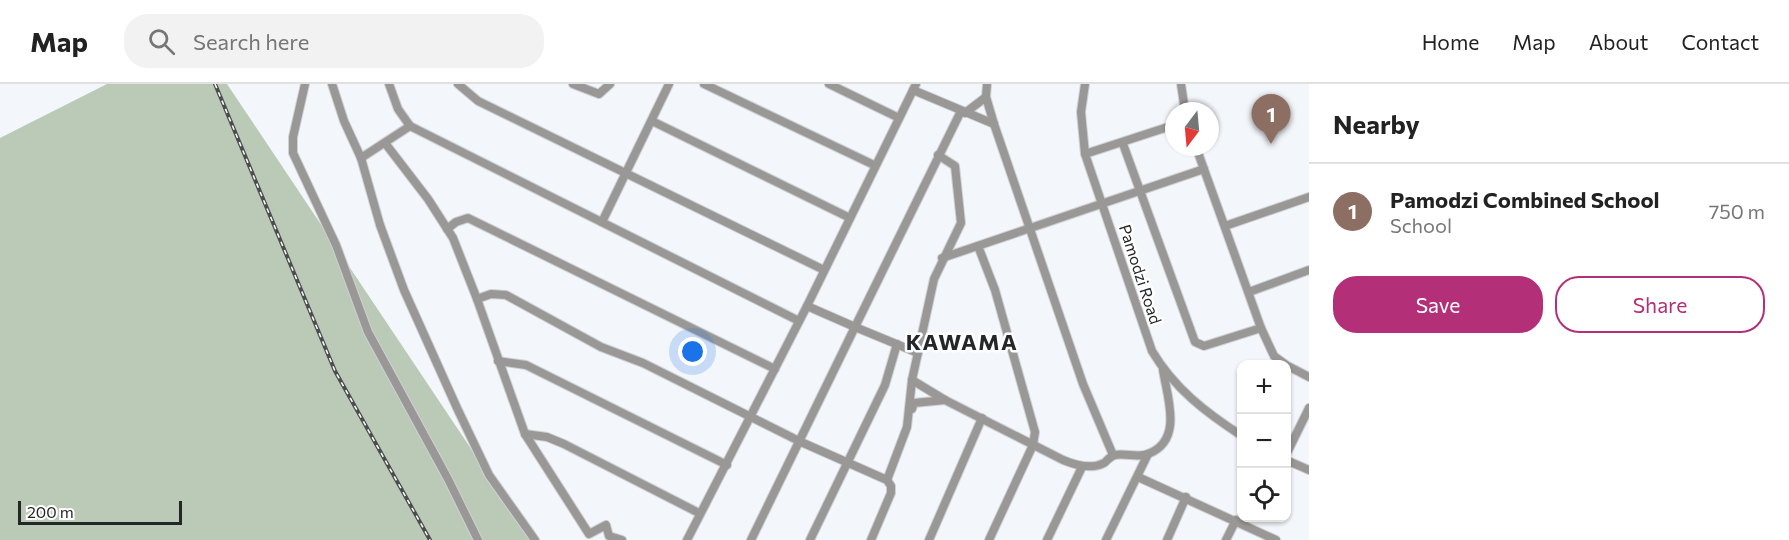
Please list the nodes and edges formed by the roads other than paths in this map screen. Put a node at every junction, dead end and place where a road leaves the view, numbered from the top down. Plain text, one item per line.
1 (305, 84) edge
2 (332, 84) edge
3 (389, 84) edge
4 (458, 84) edge
5 (573, 84) edge
6 (610, 84) edge
7 (669, 84) edge
8 (704, 84) edge
9 (829, 84) edge
10 (987, 84) edge
11 (1085, 84) edge
12 (1181, 84) edge
13 (914, 87) edge
14 (986, 97) junction
15 (1184, 102) edge
16 (963, 112) junction
17 (897, 117) junction
18 (652, 121) junction
19 (994, 124) junction
20 (410, 126) junction
21 (1165, 128) edge
22 (385, 143) junction
23 (1123, 144) junction
24 (1085, 154) junction
25 (938, 155) junction
26 (1199, 156) edge
27 (361, 158) junction
28 (874, 165) junction
29 (1204, 169) junction
30 (626, 174) junction
31 (1139, 190) junction
32 (1309, 197) edge
33 (1102, 204) junction
34 (850, 218) junction
35 (602, 222) junction
36 (1225, 226) junction
37 (1030, 228) junction
38 (447, 230) junction
39 (950, 242) junction
40 (978, 246) junction
41 (957, 252) junction
42 (942, 258) junction
43 (824, 270) junction
44 (1309, 270) edge
45 (1248, 292) junction
46 (477, 299) junction
47 (807, 306) junction
48 (799, 321) junction
49 (855, 327) junction
50 (1261, 328) junction
51 (897, 344) junction
52 (918, 353) junction
53 (1279, 360) edge
54 (498, 361) junction
55 (1291, 368) edge
56 (775, 369) junction
57 (1163, 369) junction
58 (1309, 377) edge
59 (912, 380) junction
60 (945, 400) junction
61 (1309, 408) edge
62 (752, 416) junction
63 (982, 418) junction
64 (908, 427) junction
65 (1237, 433) edge
66 (525, 434) junction
67 (801, 442) junction
68 (1033, 445) junction
69 (1291, 446) edge
70 (1148, 454) junction
71 (1113, 455) junction
72 (1291, 462) edge
73 (849, 464) junction
74 (727, 465) junction
75 (1082, 467) junction
76 (1309, 470) edge
77 (1138, 477) junction
78 (887, 480) junction
79 (1186, 497) junction
80 (699, 513) junction
81 (1236, 520) junction
82 (874, 538) edge
83 (478, 540) edge
84 (534, 540) edge
85 (622, 540) edge
86 (687, 540) edge
87 (751, 540) edge
88 (810, 540) edge
89 (929, 540) edge
90 (989, 540) edge
91 (1047, 540) edge
92 (1106, 540) edge
93 (1167, 540) edge
94 (1227, 540) edge
95 (1276, 540) edge

1 - 83 street
2 - 27 street
3 - 20 street
4 - 30 street
5 - 6 street
7 - 18 street
8 - 28 street
9 - 17 street
10 - 14 street
11 - 24 street, Pamodzi Road
12 - 15 street
13 - 16 street
13 - 17 street
14 - 16 street
14 - 19 street
16 - 19 street
16 - 25 street
17 - 28 street
18 - 30 street
18 - 34 street
19 - 37 street
20 - 22 street
20 - 35 street
21 - 23 street
22 - 27 street
22 - 38 street
23 - 24 street
23 - 31 street
24 - 33 street, Pamodzi Road
25 - 39 street
25 - 49 street
26 - 29 street
27 - 84 street
28 - 34 street
29 - 31 street
29 - 36 street
30 - 35 street
30 - 43 street
31 - 33 street
31 - 50 street
32 - 36 street
33 - 37 street
33 - 57 street, Pamodzi Road
34 - 43 street
35 - 48 street
36 - 45 street
37 - 40 street
37 - 71 street
38 - 46 street
38 - 56 street
39 - 41 street
39 - 42 street
40 - 41 street
40 - 68 street
41 - 42 street
42 - 52 street
43 - 47 street
44 - 45 street
45 - 50 street
46 - 54 street
46 - 62 street
47 - 48 street
47 - 49 street
48 - 56 street
49 - 51 street
49 - 67 street
50 - 53 street
51 - 52 street
51 - 73 street
52 - 59 street
54 - 66 street
54 - 74 street
55 - 58 street
56 - 62 street
57 - 65 street, Pamodzi Road
57 - 70 street
59 - 60 street
59 - 64 street
60 - 63 street
60 - 64 street
61 - 69 street
62 - 67 street
62 - 74 street
63 - 68 street
63 - 89 street
64 - 78 street
66 - 80 street
66 - 85 street
67 - 73 street
67 - 87 street
68 - 75 street
68 - 90 street
70 - 71 street
70 - 77 street
71 - 75 street
72 - 76 street
73 - 78 street
73 - 88 street
74 - 80 street
75 - 91 street
77 - 79 street
77 - 92 street
78 - 82 street
79 - 81 street
79 - 93 street
80 - 86 street
81 - 94 street
81 - 95 street

